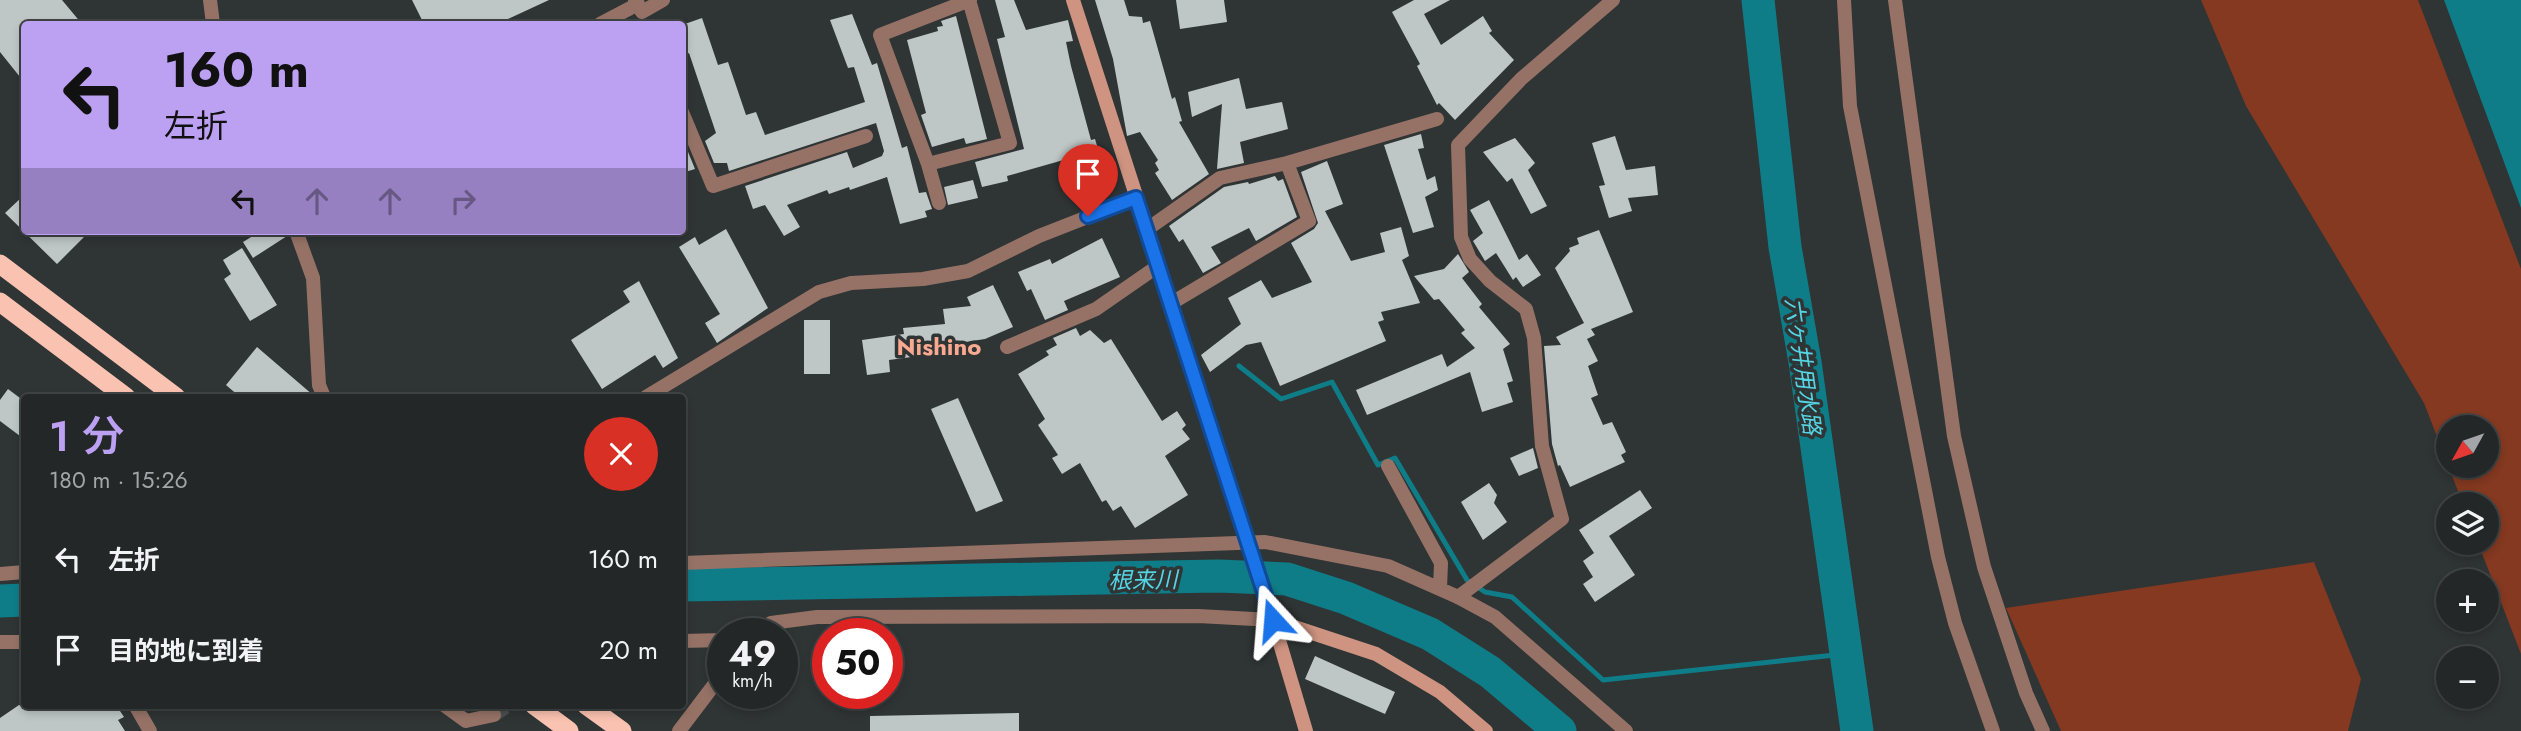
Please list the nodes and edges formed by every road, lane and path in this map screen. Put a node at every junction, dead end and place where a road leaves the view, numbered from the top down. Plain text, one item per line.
1 (210, 0) edge
2 (663, 0) edge
3 (969, 0) edge
4 (1073, 0) edge
5 (1613, 0) edge
6 (1844, 0) edge
7 (1895, 0) edge
8 (640, 10) edge
9 (213, 21) edge
10 (609, 21) edge
11 (1437, 119) dead end
12 (686, 122) edge
13 (866, 136) dead end
14 (928, 163) junction
15 (1287, 163) junction
16 (1136, 198) junction
17 (939, 203) dead end
18 (1146, 230) junction
19 (297, 235) edge
20 (0, 264) edge
21 (1158, 266) junction
22 (0, 302) edge
23 (1170, 304) junction
24 (1007, 347) dead end
25 (122, 394) edge
26 (172, 394) edge
27 (323, 394) edge
28 (651, 394) edge
29 (1388, 466) dead end
30 (1251, 549) junction
31 (686, 563) edge
32 (21, 572) edge
33 (0, 574) edge
34 (1440, 589) junction
35 (1458, 597) junction
36 (798, 620) edge
37 (1273, 620) junction
38 (707, 640) edge
39 (686, 641) edge
40 (0, 642) edge
41 (21, 642) edge
42 (707, 695) edge
43 (137, 709) edge
44 (449, 709) edge
45 (539, 709) edge
46 (592, 709) edge
47 (494, 715) tunnel mouth
48 (149, 731) edge
49 (569, 731) edge
50 (622, 731) edge
51 (680, 731) edge
52 (1306, 731) edge
53 (1486, 731) edge
54 (1626, 731) edge
55 (1993, 731) edge
56 (2043, 731) edge

1 - 9 street
2 - 8 street
3 - 14 street
3 - 14 street
4 - 16 main road
5 - 35 street
6 - 55 street
7 - 56 street
8 - 10 street
11 - 15 street
12 - 13 street
14 - 17 street
15 - 18 street
15 - 23 street
16 - 18 main road
16 - 28 street
18 - 21 main road
19 - 27 street
20 - 26 highway
21 - 23 main road
21 - 24 street
22 - 25 highway
23 - 30 main road
29 - 34 street
30 - 31 street
30 - 34 street
30 - 37 main road
32 - 33 street
34 - 35 street
35 - 54 street
36 - 37 street
37 - 52 main road
37 - 53 main road
38 - 39 street
40 - 41 street
42 - 51 street
43 - 48 street
44 - 47 street
45 - 49 highway
46 - 50 highway

